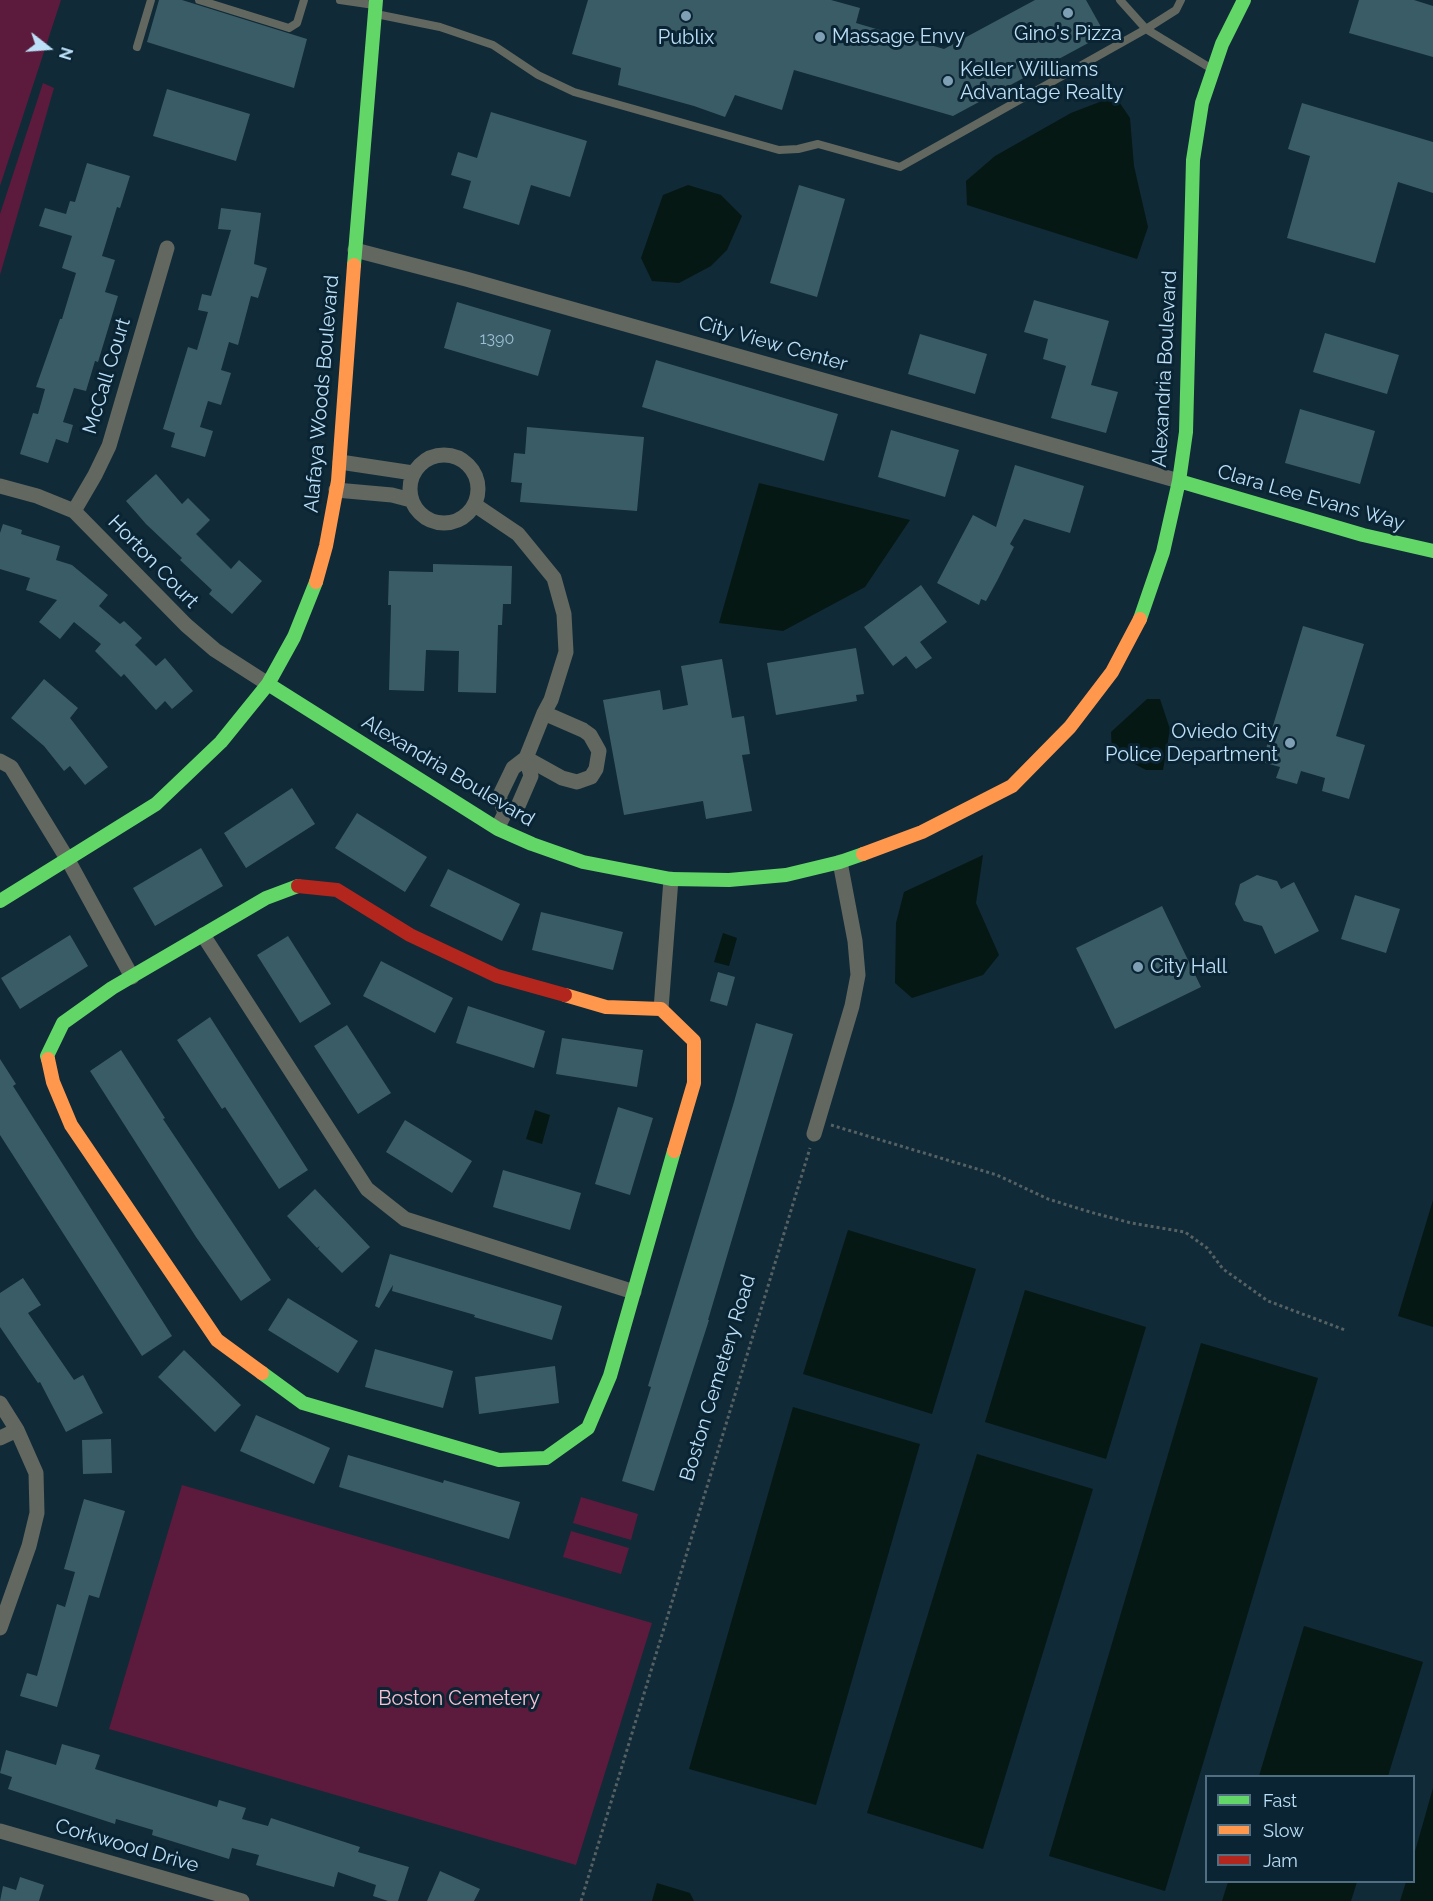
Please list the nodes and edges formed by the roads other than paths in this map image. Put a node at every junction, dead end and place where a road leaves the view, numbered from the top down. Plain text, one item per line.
1 (151, 0) edge
2 (199, 0) edge
3 (303, 0) edge
4 (340, 0) edge
5 (1120, 0) edge
6 (1181, 0) edge
7 (1244, 0) edge
8 (376, 6) edge
9 (1146, 29) junction
10 (137, 47) dead end
11 (1213, 70) junction
12 (167, 248) dead end
13 (355, 250) junction
14 (340, 462) junction
15 (413, 473) junction
16 (1179, 481) junction
17 (0, 486) edge
18 (336, 490) junction
19 (411, 500) junction
20 (475, 505) junction
21 (74, 511) junction
22 (1433, 551) edge
23 (268, 684) junction
24 (544, 713) junction
25 (526, 758) junction
26 (0, 761) edge
27 (498, 829) junction
28 (68, 860) junction
29 (840, 862) junction
30 (671, 879) junction
31 (0, 900) edge
32 (202, 935) junction
33 (132, 976) junction
34 (661, 1009) junction
35 (816, 1128) road end
36 (634, 1292) junction
37 (0, 1403) edge
38 (17, 1430) junction
39 (0, 1438) edge
40 (0, 1629) edge
41 (0, 1831) edge
42 (242, 1901) edge

1 - 10 lane
2 - 3 lane
4 - 8 lane
5 - 9 lane
6 - 9 lane
7 - 11 street, Alexandria Boulevard
8 - 9 lane
8 - 13 street, Alafaya Woods Boulevard
9 - 11 lane
11 - 16 street, Alexandria Boulevard
12 - 21 street, McCall Court
13 - 14 street, Alafaya Woods Boulevard
13 - 16 street, City View Center
14 - 15 street
14 - 18 street, Alafaya Woods Boulevard
15 - 19 street
15 - 20 street
16 - 22 street, Clara Lee Evans Way
16 - 29 street, Alexandria Boulevard
17 - 21 street, Horton Court
18 - 19 street
18 - 23 street, Alafaya Woods Boulevard
19 - 20 street
20 - 24 street
21 - 23 street, Horton Court
23 - 27 street, Alexandria Boulevard
23 - 28 street, Alafaya Woods Boulevard
24 - 25 street
24 - 25 street
25 - 27 street
26 - 28 street
27 - 30 street, Alexandria Boulevard
28 - 31 street, Alafaya Woods Boulevard
28 - 33 street
29 - 30 street, Alexandria Boulevard
29 - 35 street
30 - 34 street
32 - 33 street
32 - 34 street
32 - 36 street
33 - 36 street
34 - 36 street
37 - 38 street
38 - 39 street
38 - 40 street
41 - 42 street, Corkwood Drive

